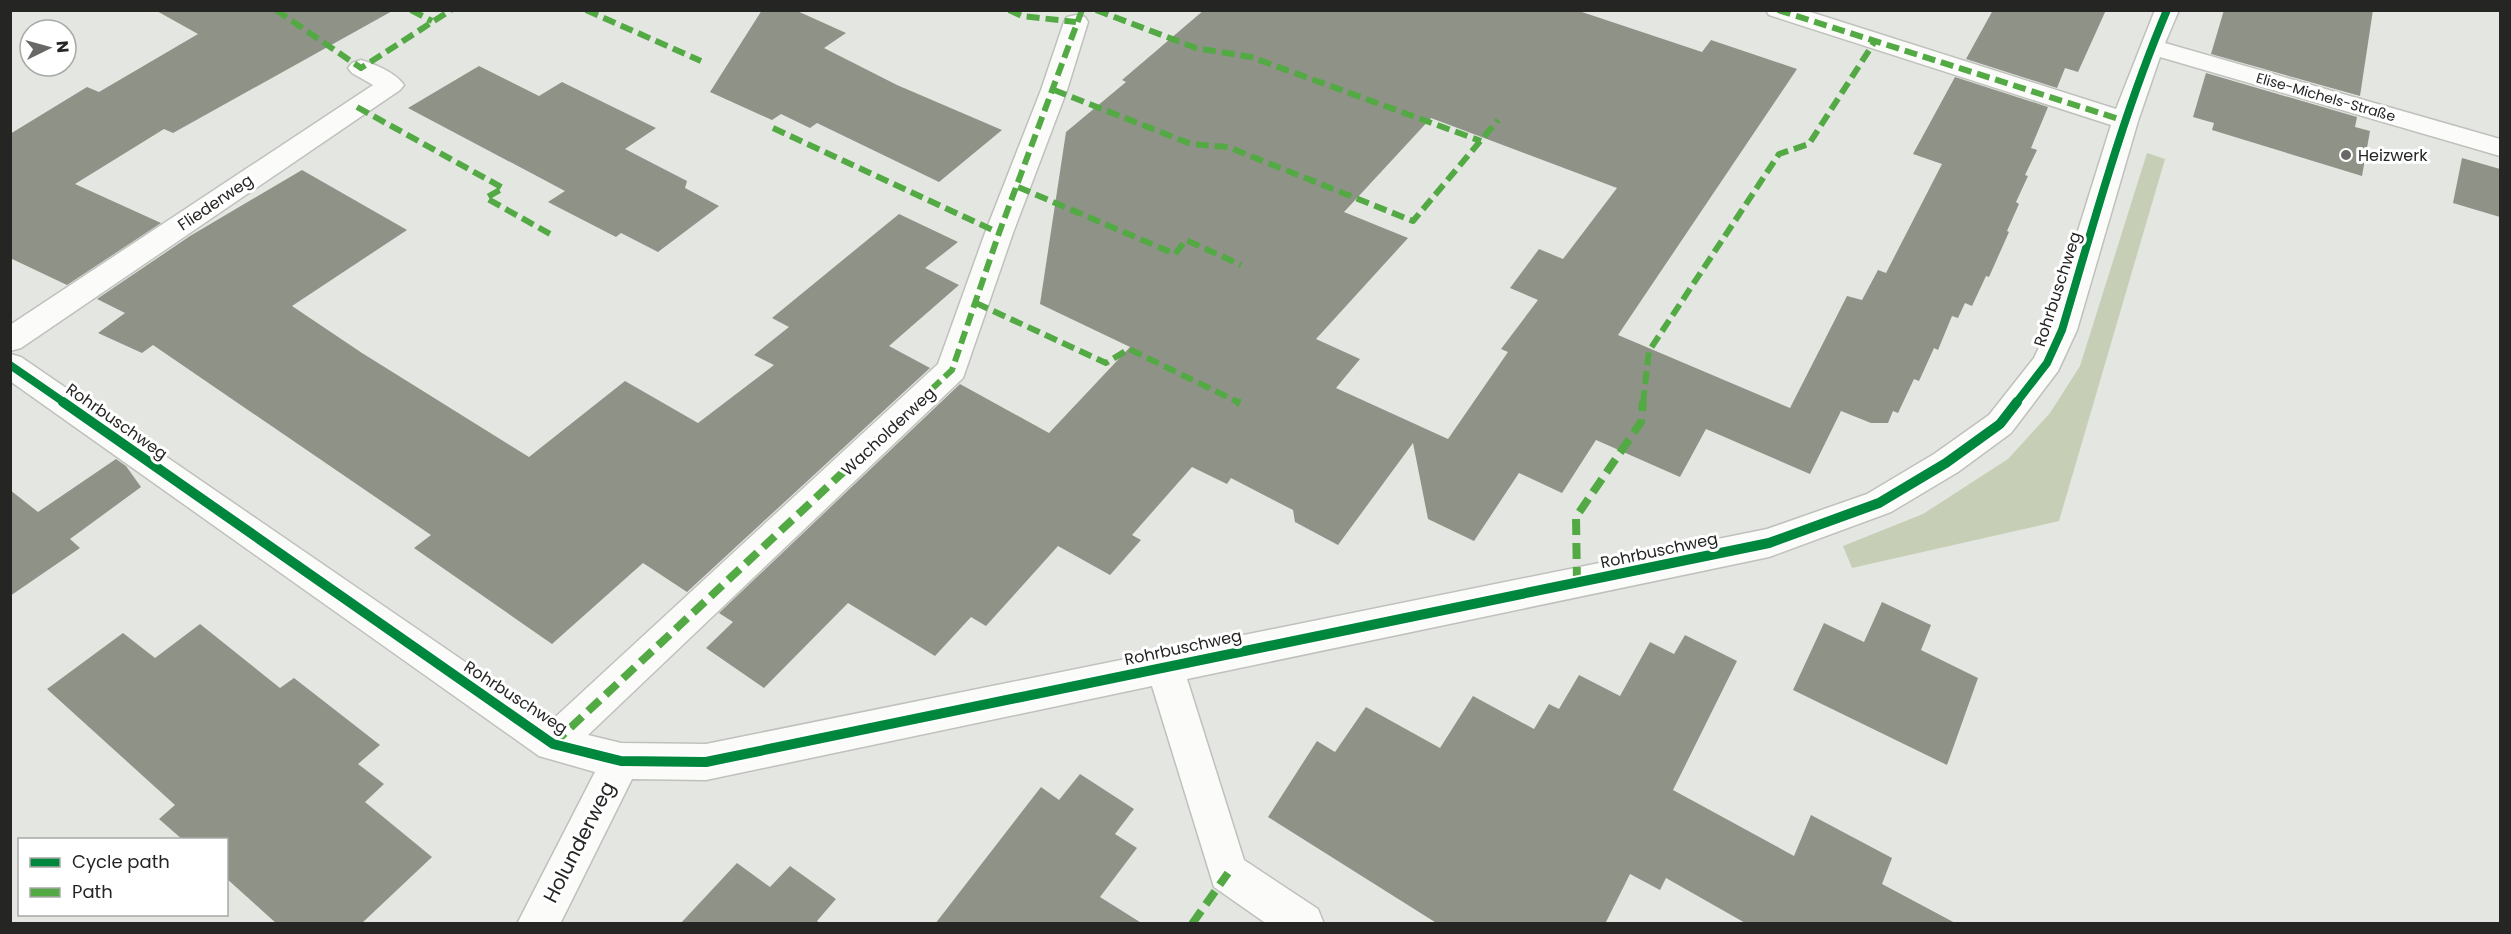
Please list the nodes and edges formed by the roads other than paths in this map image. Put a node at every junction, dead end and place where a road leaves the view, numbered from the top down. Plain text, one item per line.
1 (1778, 10) edge
2 (2167, 10) edge
3 (1076, 22) dead end
4 (2151, 47) junction
5 (360, 68) dead end
6 (2126, 121) junction
7 (2500, 147) edge
8 (10, 340) edge
9 (10, 365) edge
10 (1164, 666) junction
11 (553, 744) junction
12 (621, 761) junction
13 (538, 924) edge
14 (1303, 924) edge

1 - 6 street
2 - 4 street, Rohrbuschweg
3 - 11 street, Wacholderweg
4 - 6 street, Rohrbuschweg
4 - 7 street, Elise-Michels-Straße
5 - 8 street, Fliederweg
6 - 10 street, Rohrbuschweg
9 - 11 street, Rohrbuschweg
10 - 12 street, Rohrbuschweg
10 - 14 street, Rohrbuschweg
11 - 12 street, Rohrbuschweg
12 - 13 street, Holunderweg

